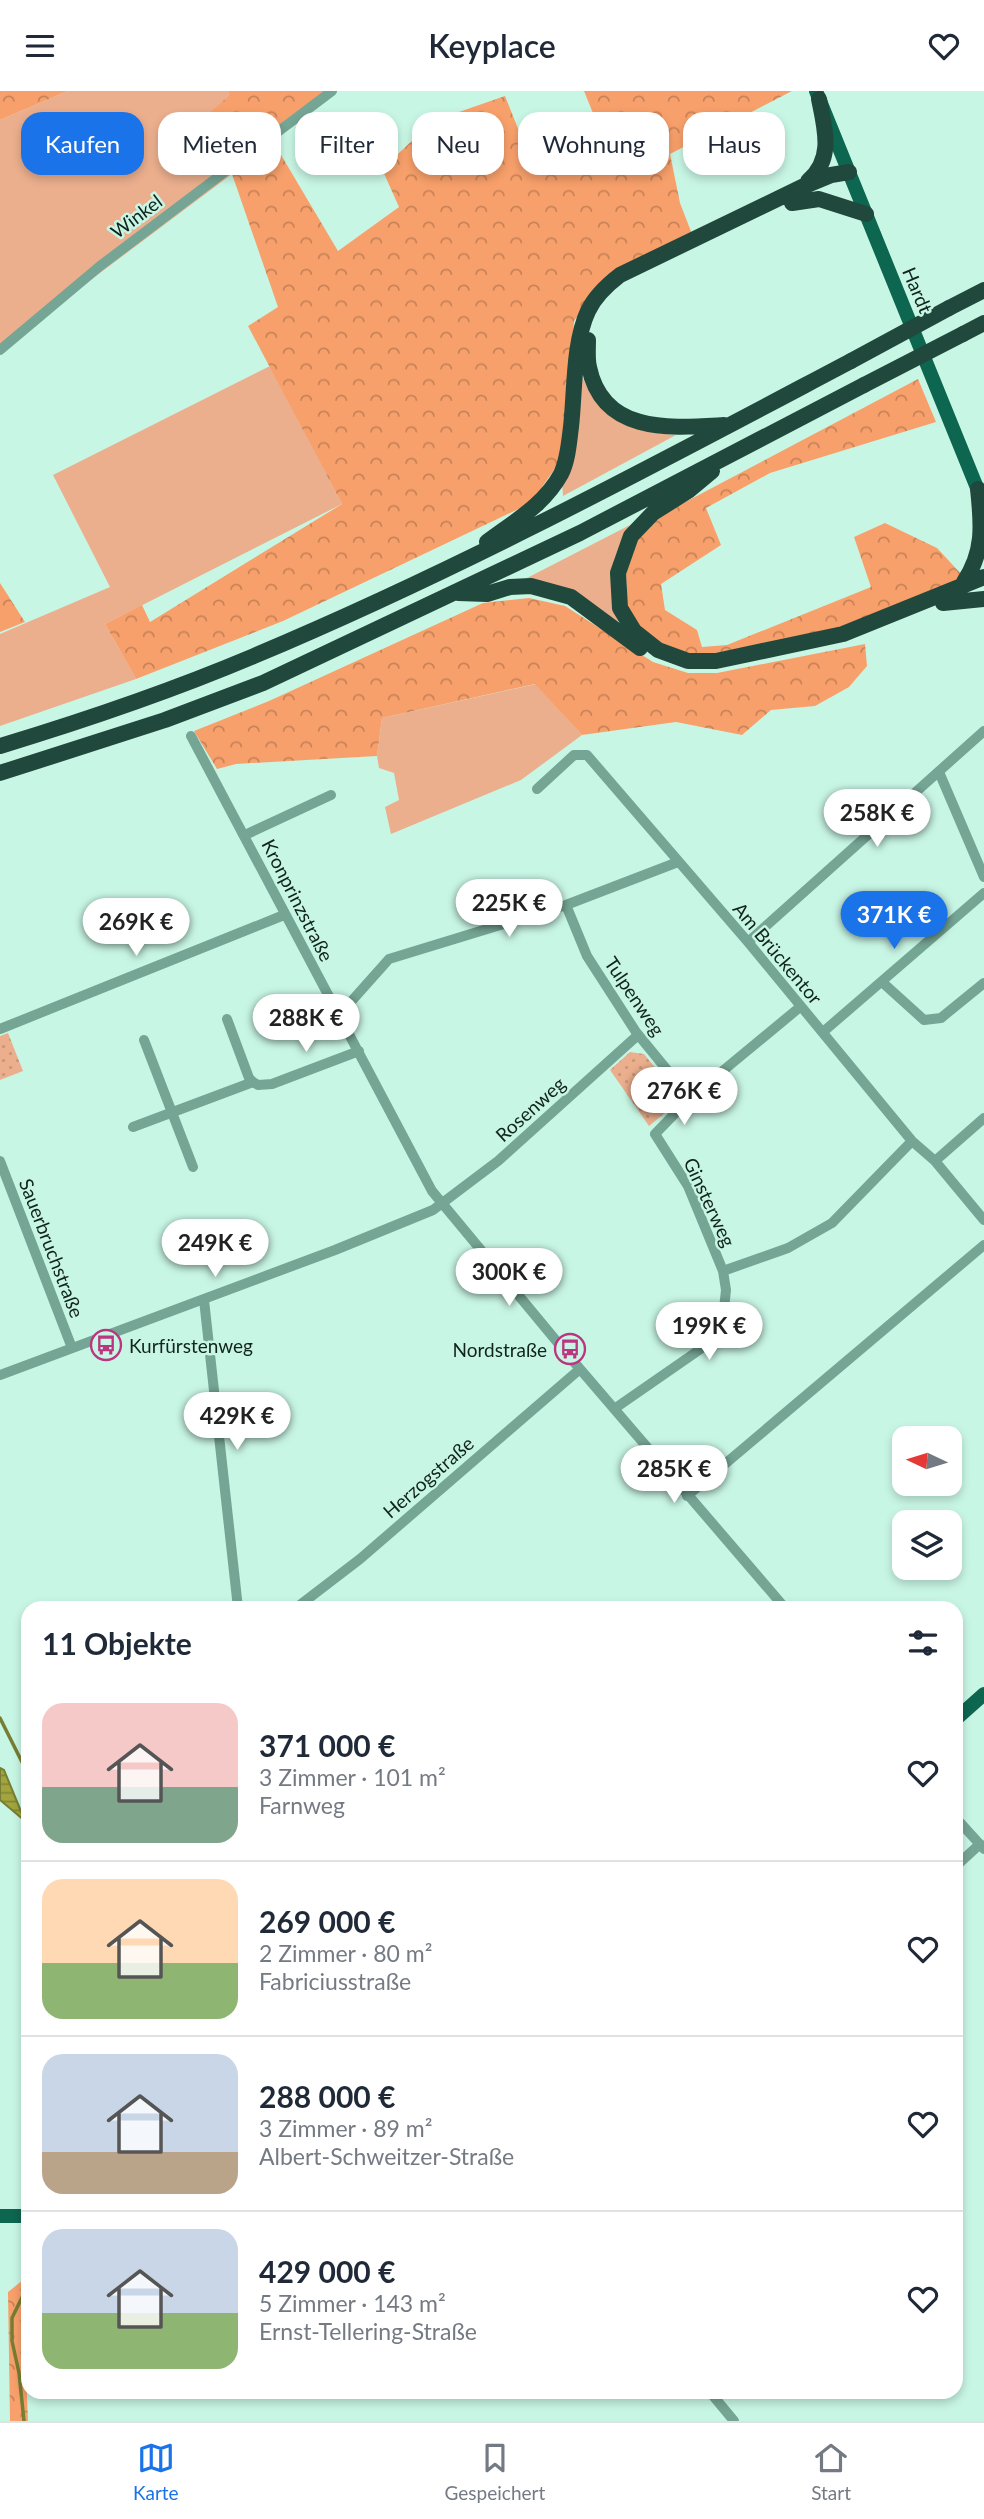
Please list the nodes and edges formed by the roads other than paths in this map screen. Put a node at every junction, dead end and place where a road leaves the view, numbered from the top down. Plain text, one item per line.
1 (332, 91) edge
2 (817, 95) edge
3 (849, 172) junction
4 (802, 187) junction
5 (792, 203) junction
6 (866, 214) junction
7 (984, 290) edge
8 (984, 323) edge
9 (0, 350) edge
10 (730, 425) junction
11 (736, 451) junction
12 (981, 497) edge
13 (451, 568) junction
14 (984, 577) edge
15 (959, 587) junction
16 (984, 587) edge
17 (456, 593) junction
18 (984, 599) edge
19 (943, 603) junction
20 (984, 731) edge
21 (191, 736) dead end
22 (0, 746) edge
23 (939, 772) junction
24 (0, 773) edge
25 (537, 789) dead end
26 (331, 795) dead end
27 (245, 835) junction
28 (678, 862) junction
29 (984, 877) edge
30 (984, 893) edge
31 (566, 905) junction
32 (284, 915) junction
33 (748, 942) junction
34 (882, 982) junction
35 (984, 983) edge
36 (800, 1007) junction
37 (340, 1014) junction
38 (227, 1019) dead end
39 (0, 1029) edge
40 (823, 1033) junction
41 (638, 1035) junction
42 (144, 1040) dead end
43 (359, 1051) junction
44 (253, 1082) junction
45 (690, 1098) junction
46 (172, 1112) junction
47 (984, 1118) edge
48 (132, 1127) dead end
49 (912, 1141) junction
50 (936, 1160) junction
51 (0, 1161) edge
52 (193, 1167) dead end
53 (442, 1203) junction
54 (984, 1220) edge
55 (984, 1245) edge
56 (723, 1271) junction
57 (204, 1300) junction
58 (72, 1348) junction
59 (580, 1369) junction
60 (0, 1375) edge
61 (614, 1409) junction
62 (687, 1496) junction
63 (237, 1601) edge
64 (305, 1601) edge
65 (779, 1601) edge
66 (984, 1694) edge
67 (963, 1713) edge
68 (963, 1825) edge
69 (982, 1847) edge
70 (963, 1860) edge
71 (0, 2216) edge
72 (21, 2216) edge
73 (716, 2399) edge
74 (734, 2421) edge

1 - 9 street, Winkel
2 - 3 main road, Hardt
2 - 4 highway
3 - 4 highway
3 - 5 highway
3 - 6 main road, Hardt
4 - 13 highway
5 - 6 highway
5 - 10 highway
6 - 12 main road, Hardt
7 - 10 highway, bridge
8 - 11 highway, bridge
10 - 13 highway
11 - 15 highway
11 - 17 highway
12 - 15 highway
13 - 22 highway
14 - 15 highway
16 - 19 highway
17 - 19 highway
17 - 24 highway
18 - 19 highway
20 - 23 street
21 - 27 street, Kronprinzstraße
23 - 29 street
23 - 33 street
25 - 28 street, Am Brückentor
26 - 27 street
27 - 32 street, Kronprinzstraße
28 - 31 street
28 - 33 street, Am Brückentor
30 - 34 street
31 - 37 street
31 - 41 street, Tulpenweg
32 - 37 street, Kronprinzstraße
32 - 39 street
33 - 36 street, Am Brückentor
34 - 35 street
34 - 40 street
36 - 40 street, Am Brückentor
36 - 45 street, Ginsterweg
37 - 43 street, Kronprinzstraße
38 - 44 street
40 - 49 street, Am Brückentor
41 - 45 street, Tulpenweg
41 - 53 street, Rosenweg
42 - 46 street
43 - 44 street
43 - 53 street, Kronprinzstraße
44 - 46 street
45 - 56 street, Ginsterweg
46 - 48 street
46 - 52 street
47 - 50 street
49 - 50 street, Am Brückentor
49 - 56 street
50 - 54 street, Am Brückentor
51 - 58 street, Sauerbruchstraße
53 - 57 street
53 - 59 street, Kronprinzstraße
55 - 62 street
56 - 61 street
57 - 58 street
57 - 63 street
58 - 60 street
59 - 61 street, Kronprinzstraße
59 - 64 street, Herzogstraße
61 - 62 street, Kronprinzstraße
62 - 65 street, Kronprinzstraße
66 - 67 main road
68 - 69 street
69 - 70 street
71 - 72 main road
73 - 74 street

